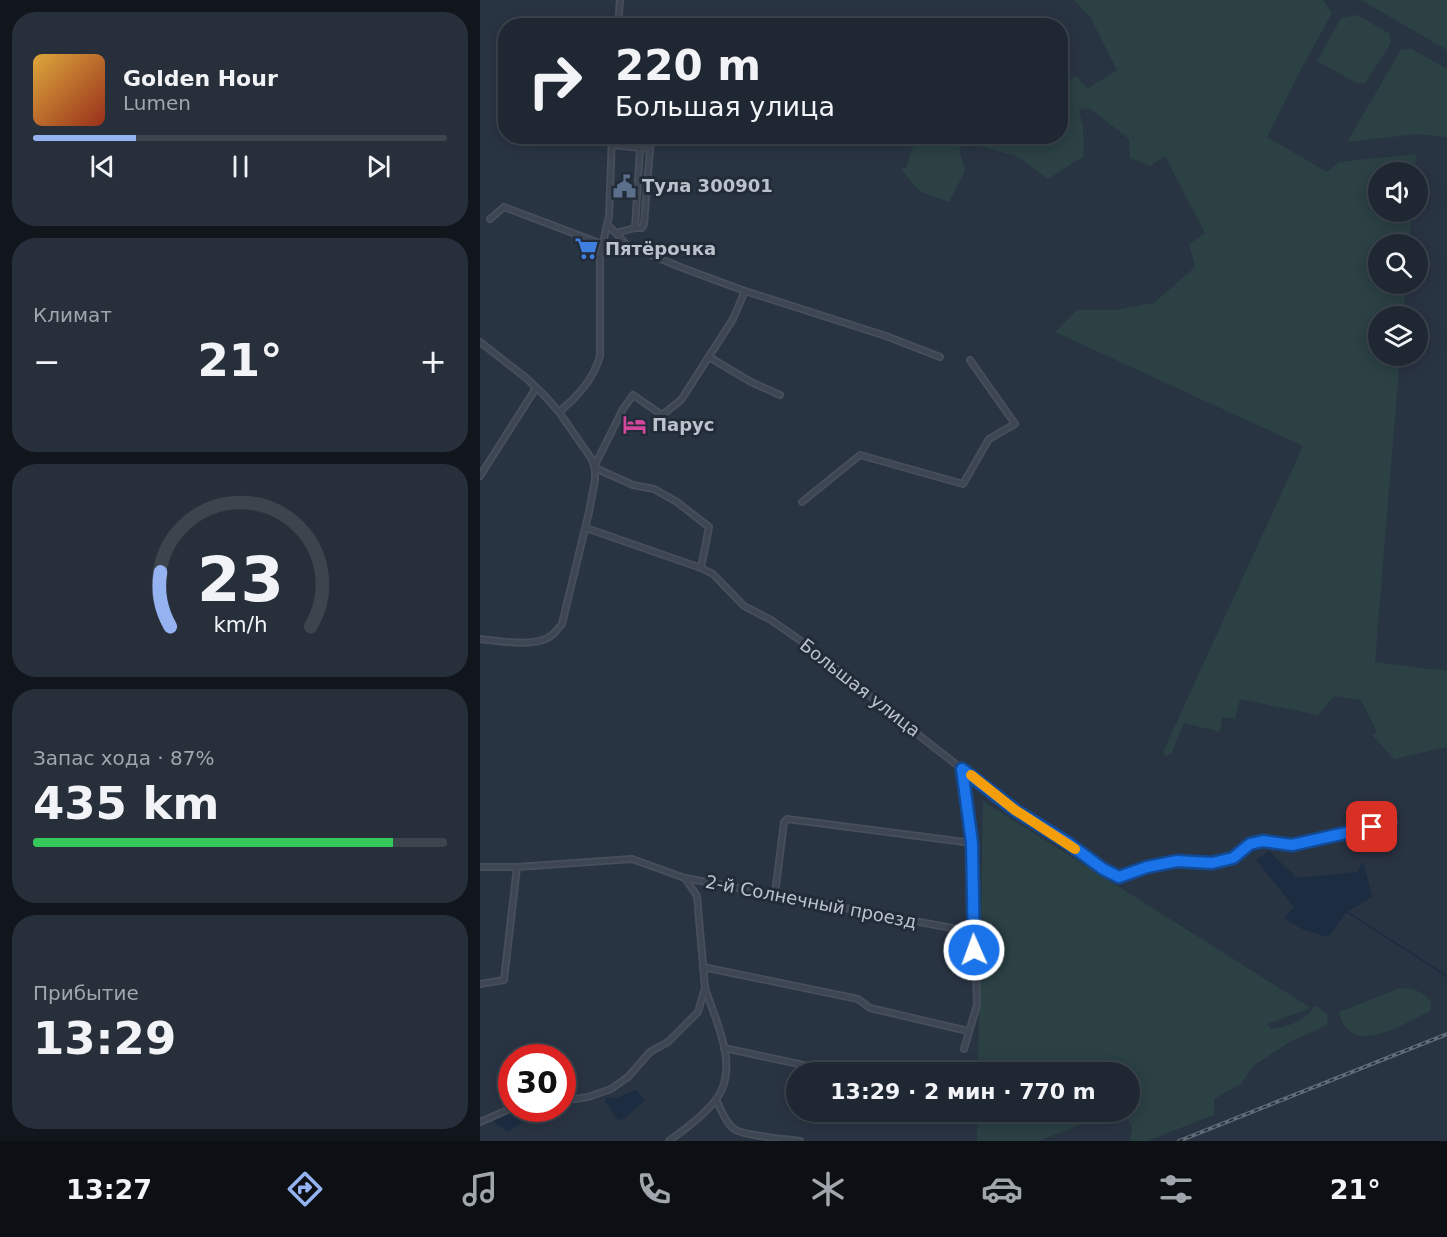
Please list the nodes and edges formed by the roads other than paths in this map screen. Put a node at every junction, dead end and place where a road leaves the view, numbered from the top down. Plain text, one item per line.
1 (620, 0) edge
2 (619, 18) edge
3 (650, 144) edge
4 (612, 145) joint
5 (640, 148) junction
6 (650, 149) junction
7 (490, 219) dead end
8 (608, 225) junction
9 (635, 228) junction
10 (616, 233) junction
11 (602, 244) junction
12 (745, 291) junction
13 (480, 342) edge
14 (709, 357) junction
15 (940, 357) dead end
16 (970, 360) dead end
17 (536, 388) junction
18 (780, 395) dead end
19 (559, 412) junction
20 (594, 467) junction
21 (480, 476) edge
22 (802, 502) dead end
23 (586, 528) junction
24 (701, 568) junction
25 (480, 639) edge
26 (962, 769) junction
27 (1394, 822) dead end
28 (972, 843) junction
29 (480, 867) edge
30 (518, 867) junction
31 (685, 878) junction
32 (775, 894) junction
33 (973, 932) junction
34 (703, 967) junction
35 (480, 984) edge
36 (705, 988) junction
37 (968, 1031) junction
38 (724, 1048) junction
39 (964, 1049) dead end
40 (789, 1062) edge
41 (576, 1099) edge
42 (716, 1100) junction
43 (498, 1114) edge
44 (480, 1122) edge
45 (669, 1141) edge
46 (800, 1141) edge

1 - 2 street
3 - 6 street
4 - 5 street
4 - 8 street
5 - 6 street
5 - 9 street
6 - 9 street
7 - 11 street
8 - 10 street
8 - 11 street
9 - 10 street
10 - 12 street
11 - 19 street
12 - 14 street
12 - 15 street
13 - 17 street
14 - 18 street
14 - 20 street
16 - 22 street
17 - 19 street
17 - 21 street
19 - 20 street
20 - 23 street
20 - 24 street
23 - 24 street, Большая улица
23 - 25 street
24 - 26 street, Большая улица
26 - 27 street, Большая улица
26 - 28 street
28 - 32 street
28 - 33 street
29 - 30 street, 2-й Солнечный проезд
30 - 31 street, 2-й Солнечный проезд
30 - 35 street
31 - 32 street, 2-й Солнечный проезд
31 - 34 street
32 - 33 street, 2-й Солнечный проезд
33 - 37 street
34 - 36 street
34 - 37 street
36 - 38 street
36 - 41 street
37 - 39 street
38 - 40 street
38 - 42 street
42 - 45 street
42 - 46 street
43 - 44 street

